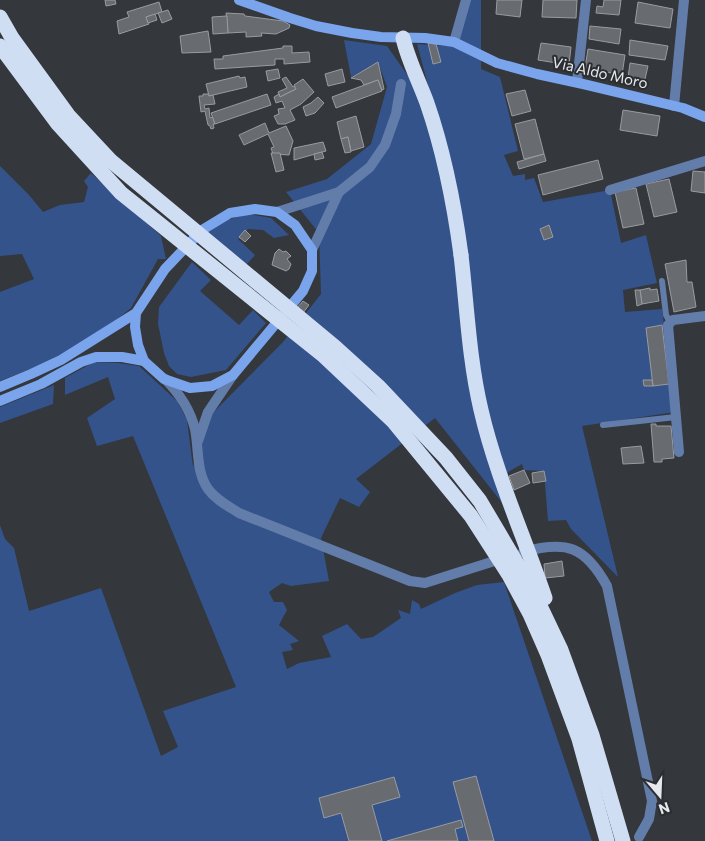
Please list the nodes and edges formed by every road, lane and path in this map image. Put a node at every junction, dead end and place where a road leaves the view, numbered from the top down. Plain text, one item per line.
1 (239, 0) edge
2 (466, 0) edge
3 (586, 0) edge
4 (684, 0) edge
5 (0, 17) edge
6 (403, 38) junction
7 (454, 42) junction
8 (0, 46) edge
9 (577, 82) junction
10 (400, 84) dead end
11 (674, 106) junction
12 (705, 117) edge
13 (705, 161) edge
14 (610, 190) dead end
15 (339, 192) junction
16 (277, 212) junction
17 (312, 250) junction
18 (662, 281) dead end
19 (136, 313) junction
20 (705, 316) edge
21 (670, 322) junction
22 (144, 362) junction
23 (232, 375) junction
24 (164, 379) junction
25 (0, 387) edge
26 (0, 400) edge
27 (676, 417) junction
28 (603, 425) dead end
29 (197, 447) junction
30 (679, 452) dead end
31 (561, 650) junction
32 (639, 837) dead end
33 (607, 841) edge
34 (623, 841) edge

1 - 6 street, Via Aldo Moro
2 - 7 street
3 - 9 street
4 - 11 street
5 - 31 highway, bridge
6 - 7 street, Via Aldo Moro
6 - 31 highway, bridge
7 - 9 street, Via Aldo Moro
8 - 33 highway, bridge
9 - 11 street, Via Aldo Moro
10 - 15 street
11 - 12 street, Via Aldo Moro
13 - 14 street
15 - 16 street
15 - 17 street
16 - 17 street
16 - 19 street
17 - 23 street
18 - 21 lane
19 - 22 street
19 - 25 street
20 - 21 street
21 - 27 street
22 - 24 street
22 - 26 street
23 - 24 street
23 - 29 street
24 - 29 street
27 - 28 lane
27 - 30 street
29 - 32 street
31 - 34 highway, bridge

